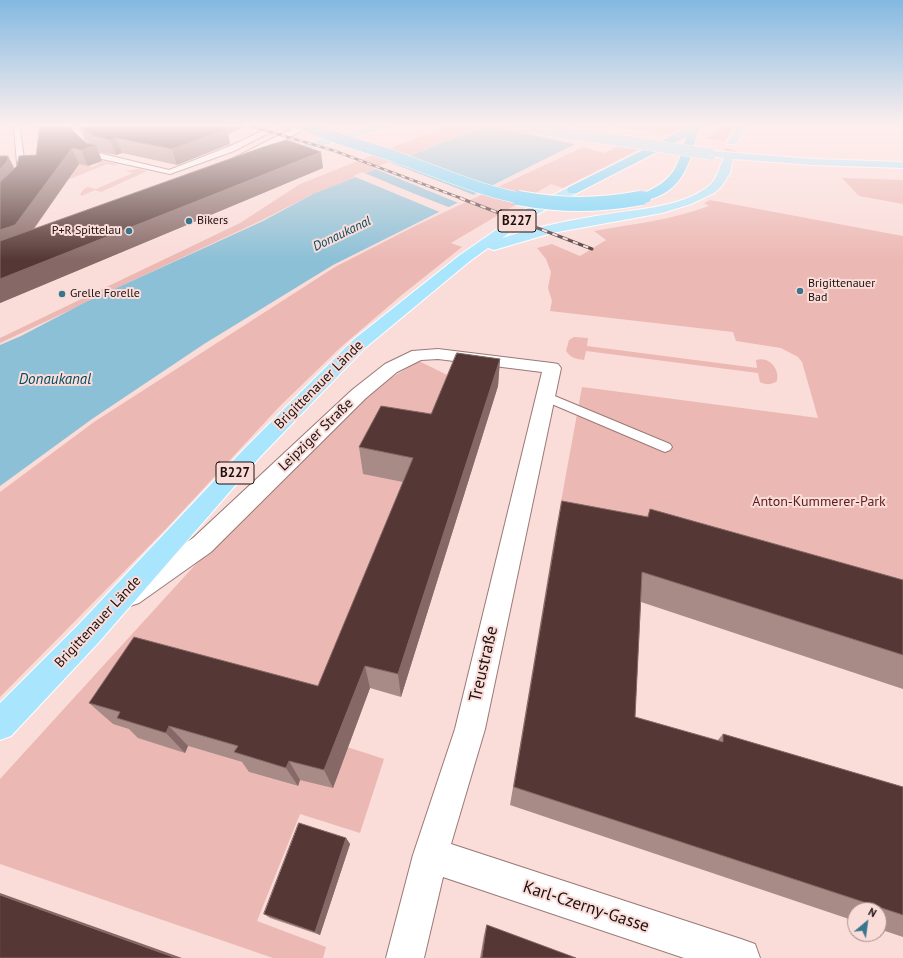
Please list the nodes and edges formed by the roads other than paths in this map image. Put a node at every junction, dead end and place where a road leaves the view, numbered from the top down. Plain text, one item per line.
1 (22, 170) edge
2 (159, 170) edge
3 (176, 170) edge
4 (430, 170) edge
5 (611, 170) edge
6 (680, 170) edge
7 (726, 170) tunnel mouth
8 (573, 190) joint
9 (0, 201) edge
10 (465, 258) junction
11 (552, 368) joint
12 (545, 396) junction
13 (665, 447) dead end
14 (115, 606) junction
15 (0, 725) edge
16 (430, 855) junction
17 (405, 958) edge
18 (741, 958) edge

1 - 9 lane
2 - 3 lane
4 - 6 highway, bridge
5 - 8 highway, Brigittenauer Lände / B227
7 - 10 main road
8 - 10 main road, Brigittenauer Lände / B227
10 - 14 main road, Brigittenauer Lände / B227
11 - 12 street, Treustraße
11 - 14 street, Leipziger Straße
12 - 13 lane
12 - 16 street, Treustraße
14 - 15 main road, Brigittenauer Lände / B227
16 - 17 street, Treustraße
16 - 18 street, Karl-Czerny-Gasse

